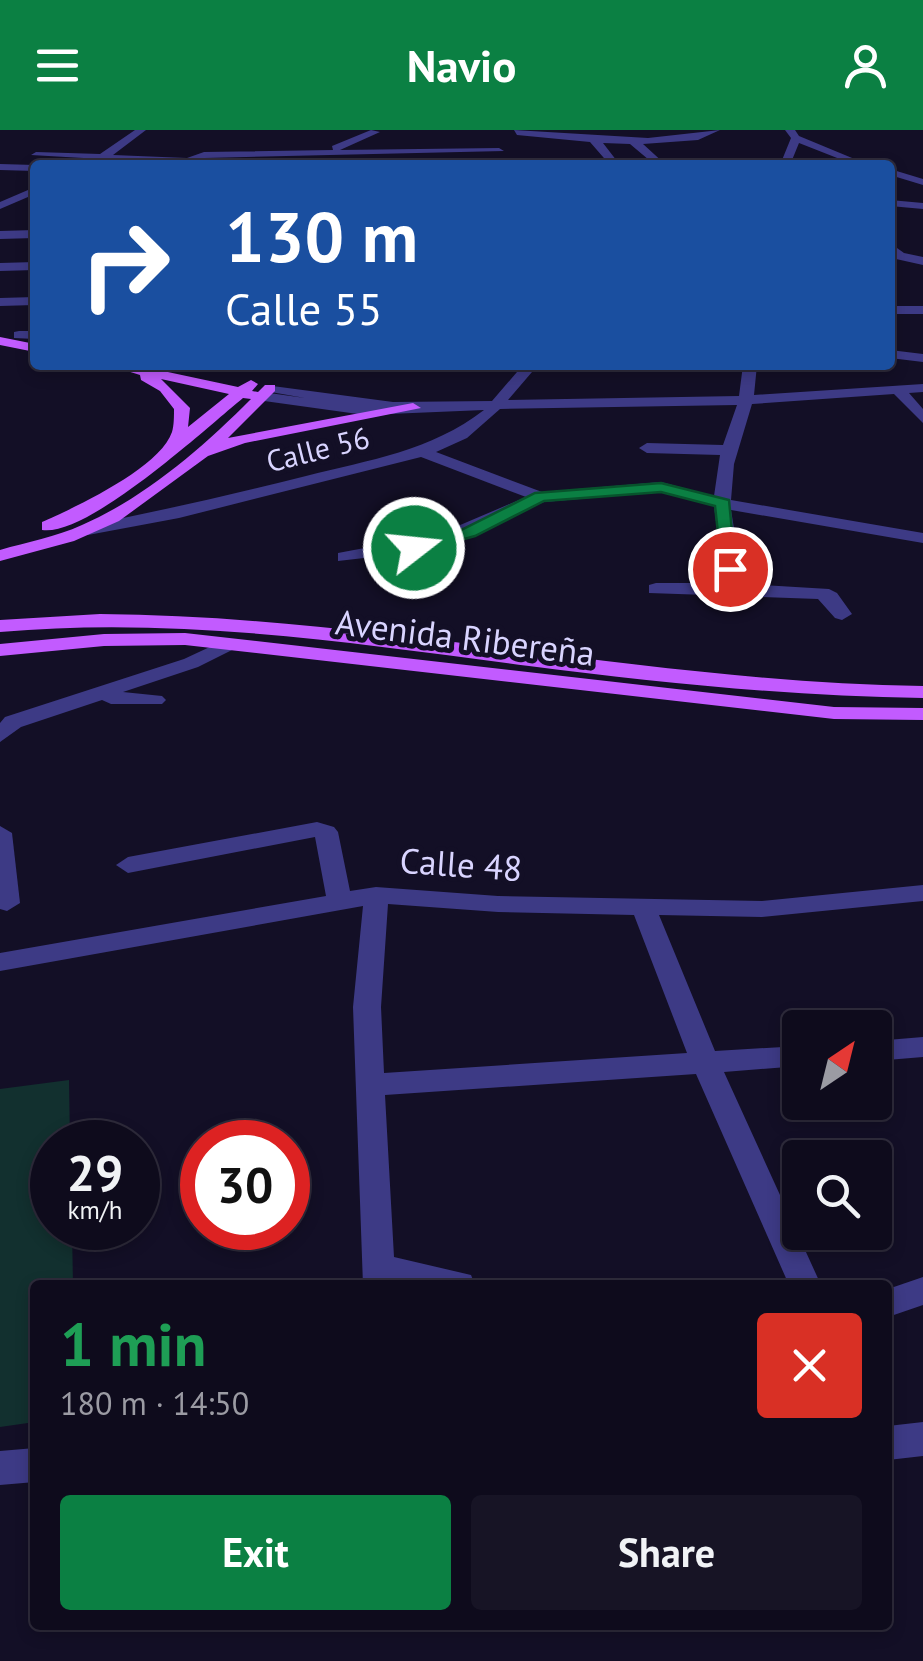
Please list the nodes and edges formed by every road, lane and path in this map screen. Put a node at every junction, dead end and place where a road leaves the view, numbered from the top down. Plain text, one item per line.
1 (142, 130) edge
2 (339, 130) edge
3 (715, 130) edge
4 (518, 131) edge
5 (375, 132) dead end
6 (565, 133) edge
7 (793, 134) edge
8 (590, 138) junction
9 (66, 140) dead end
10 (632, 141) junction
11 (499, 151) junction
12 (314, 152) junction
13 (101, 158) junction
14 (39, 160) edge
15 (68, 160) edge
16 (97, 160) edge
17 (160, 160) edge
18 (191, 160) edge
19 (303, 160) edge
20 (491, 160) edge
21 (612, 160) edge
22 (655, 160) edge
23 (787, 160) edge
24 (853, 160) edge
25 (30, 164) edge
26 (0, 167) edge
27 (895, 174) edge
28 (923, 182) edge
29 (30, 192) edge
30 (895, 203) edge
31 (0, 206) edge
32 (30, 206) edge
33 (923, 206) edge
34 (30, 234) edge
35 (0, 235) edge
36 (895, 252) edge
37 (923, 261) edge
38 (30, 266) edge
39 (0, 267) edge
40 (30, 300) edge
41 (0, 302) edge
42 (895, 310) edge
43 (923, 310) edge
44 (0, 332) edge
45 (30, 336) edge
46 (0, 341) edge
47 (30, 347) edge
48 (895, 355) edge
49 (923, 358) edge
50 (126, 370) edge
51 (142, 370) edge
52 (181, 370) edge
53 (285, 370) edge
54 (527, 370) edge
55 (750, 370) edge
56 (923, 388) edge
57 (256, 390) junction
58 (899, 391) junction
59 (749, 400) junction
60 (497, 406) junction
61 (413, 408) junction
62 (923, 418) edge
63 (647, 448) dead end
64 (730, 450) junction
65 (422, 452) junction
66 (194, 456) junction
67 (164, 457) junction
68 (540, 497) junction
69 (723, 503) junction
70 (88, 530) junction
71 (923, 538) edge
72 (0, 540) edge
73 (0, 556) edge
74 (344, 556) dead end
75 (656, 589) dead end
76 (735, 590) junction
77 (842, 614) dead end
78 (0, 626) edge
79 (229, 644) junction
80 (0, 650) edge
81 (923, 692) edge
82 (101, 694) junction
83 (155, 700) dead end
84 (923, 714) edge
85 (0, 735) edge
86 (0, 833) edge
87 (128, 865) dead end
88 (923, 893) edge
89 (376, 895) junction
90 (7, 902) dead end
91 (340, 902) junction
92 (643, 906) junction
93 (0, 962) edge
94 (923, 1047) edge
95 (892, 1049) edge
96 (782, 1057) edge
97 (705, 1062) junction
98 (371, 1084) junction
99 (379, 1276) edge
100 (415, 1280) edge
101 (804, 1280) edge
102 (923, 1292) edge
103 (892, 1302) edge
104 (923, 1440) edge
105 (892, 1443) edge
106 (30, 1465) edge
107 (0, 1468) edge

1 - 13 street
2 - 12 street
3 - 10 street
4 - 6 street
4 - 11 street
5 - 12 street
6 - 8 street
7 - 23 street
7 - 24 street
8 - 10 street
8 - 21 street
9 - 14 street
10 - 22 street
11 - 12 street
11 - 20 street
12 - 18 street
12 - 19 street
13 - 15 street
13 - 16 street
13 - 17 street
25 - 26 street
27 - 28 street
29 - 31 street
30 - 33 street
31 - 32 street
34 - 35 street
36 - 37 street
38 - 39 street
40 - 41 street
42 - 43 street
44 - 45 main road
46 - 47 main road
48 - 49 street
50 - 67 main road
51 - 57 main road
52 - 57 main road
53 - 57 street
54 - 60 street, Calle 56
55 - 59 street
56 - 58 street
57 - 61 street
57 - 66 main road
57 - 67 main road
58 - 59 street
58 - 62 street
59 - 60 street
59 - 64 street
60 - 61 street
60 - 65 street, Calle 56
61 - 66 main road
63 - 64 street
64 - 69 street
65 - 68 street
65 - 70 street, Calle 56
66 - 70 main road
67 - 72 main road
68 - 69 street
68 - 74 street
69 - 71 street
69 - 76 street
70 - 73 main road
75 - 76 street
76 - 77 street
78 - 81 main road, Avenida Ribereña
79 - 80 main road, Avenida Ribereña
79 - 82 street
79 - 84 main road, Avenida Ribereña
82 - 83 street
82 - 85 street
86 - 90 street
87 - 91 street
88 - 92 street, Calle 48
89 - 91 street, Calle 48
89 - 92 street, Calle 48
89 - 98 street
91 - 93 street, Calle 48
92 - 97 street
94 - 95 street
96 - 97 street
97 - 98 street
97 - 101 street
98 - 99 street
99 - 100 street
102 - 103 street
104 - 105 street
106 - 107 street

